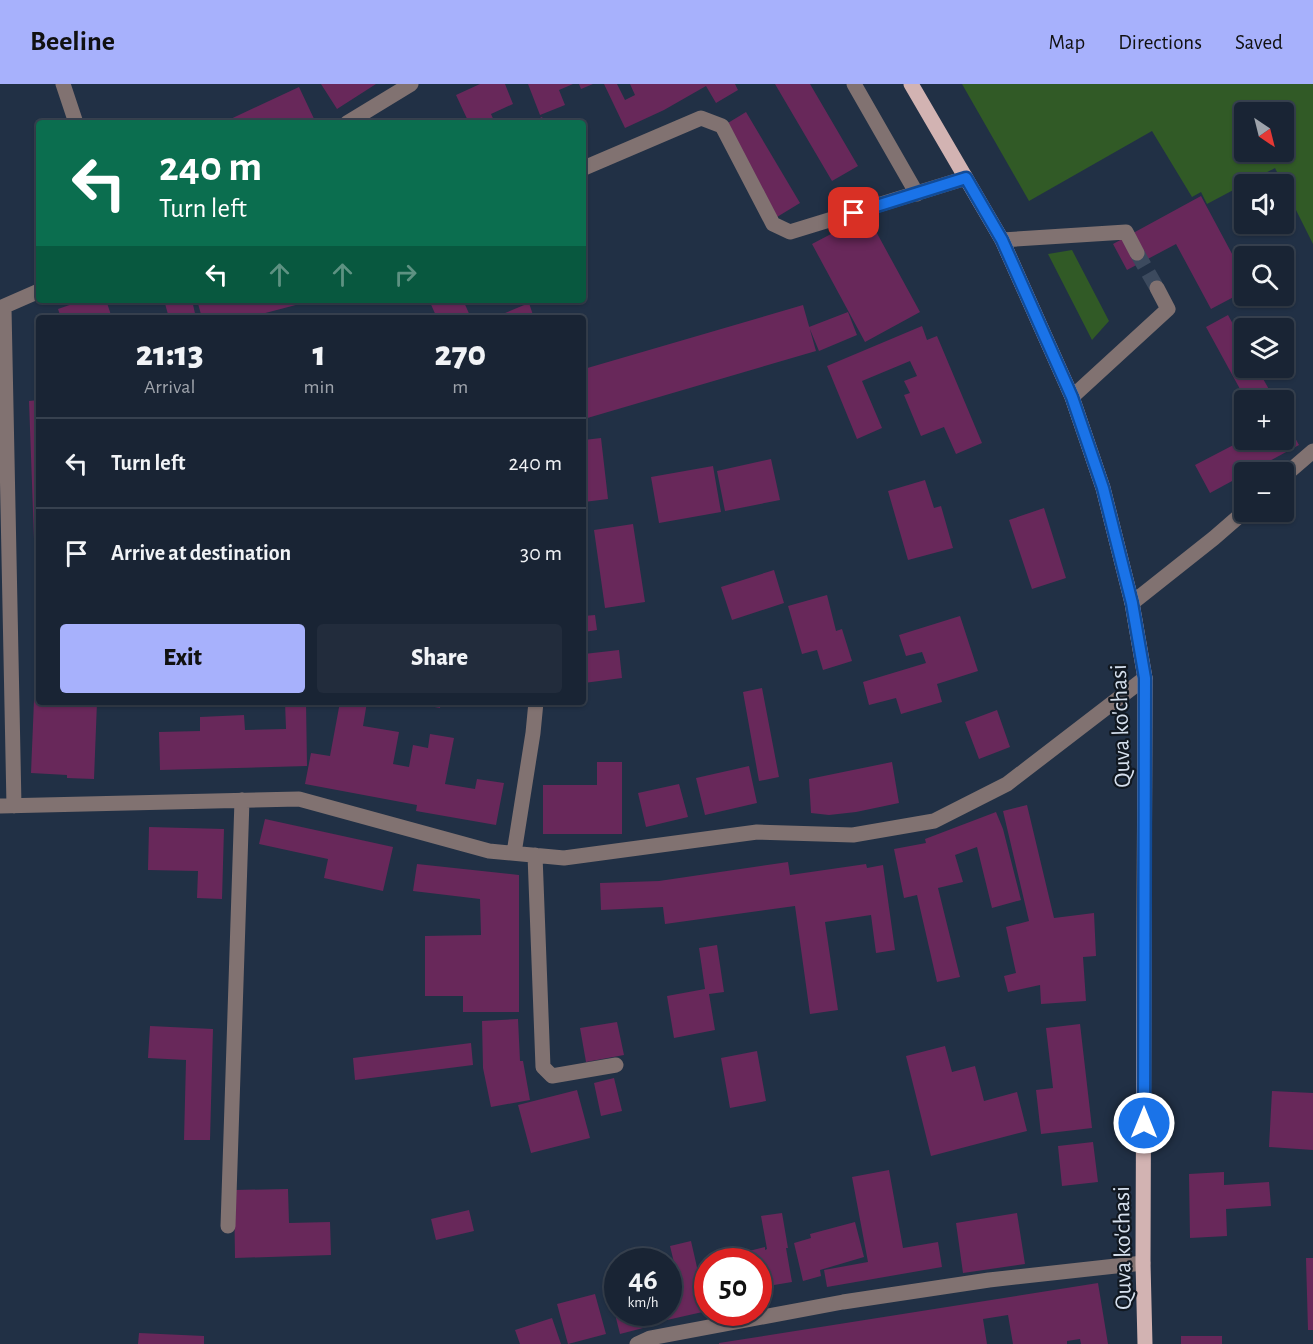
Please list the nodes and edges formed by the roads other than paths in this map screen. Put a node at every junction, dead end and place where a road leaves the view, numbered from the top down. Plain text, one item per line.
1 (63, 84) edge
2 (411, 84) edge
3 (854, 84) edge
4 (912, 84) edge
5 (75, 120) edge
6 (352, 120) edge
7 (586, 167) edge
8 (966, 178) junction
9 (916, 194) junction
10 (1002, 240) junction
11 (1137, 253) tunnel mouth
12 (1157, 288) tunnel mouth
13 (36, 292) edge
14 (2, 308) edge
15 (1072, 397) junction
16 (1313, 451) edge
17 (1294, 467) edge
18 (1234, 521) edge
19 (1132, 603) junction
20 (1145, 678) junction
21 (536, 705) edge
22 (242, 800) junction
23 (7, 806) edge
24 (514, 853) junction
25 (535, 855) junction
26 (616, 1065) dead end
27 (228, 1226) dead end
28 (1143, 1263) junction
29 (637, 1344) edge
30 (1145, 1344) edge

1 - 5 street
2 - 6 street
3 - 9 street
4 - 8 main road, Quva ko'chasi
7 - 9 street
8 - 9 street
8 - 10 main road, Quva ko'chasi
10 - 11 street
10 - 15 main road, Quva ko'chasi
12 - 15 street
13 - 14 street
14 - 23 street
15 - 19 main road, Quva ko'chasi
16 - 17 street
18 - 19 street
19 - 20 main road, Quva ko'chasi
20 - 25 street
20 - 28 main road, Quva ko'chasi
21 - 24 street
22 - 23 street
22 - 24 street
22 - 27 street
24 - 25 street
25 - 26 street
28 - 29 street
28 - 30 main road, Quva ko'chasi

